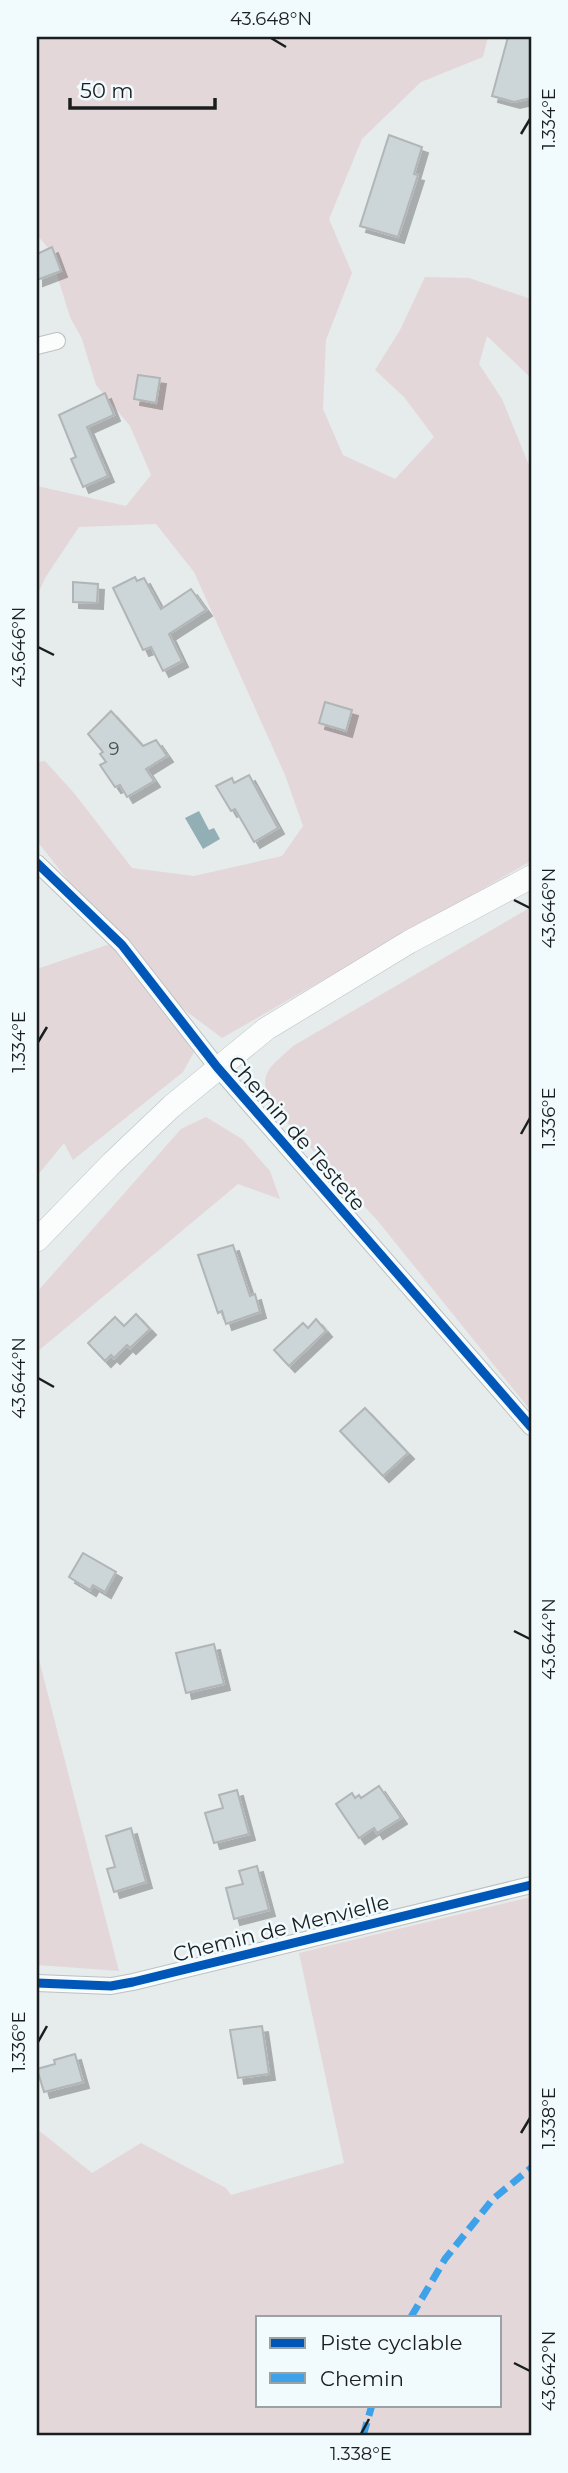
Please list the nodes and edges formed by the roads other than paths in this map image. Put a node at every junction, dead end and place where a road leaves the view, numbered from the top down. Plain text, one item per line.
1 (57, 341) dead end
2 (37, 346) edge
3 (37, 863) edge
4 (531, 877) edge
5 (216, 1067) junction
6 (37, 1240) edge
7 (531, 1427) edge
8 (531, 1885) edge
9 (37, 1983) edge

1 - 2 street
3 - 5 street, Chemin de Testete
4 - 5 main road
5 - 6 main road
5 - 7 street, Chemin de Testete
8 - 9 street, Chemin de Menvielle

